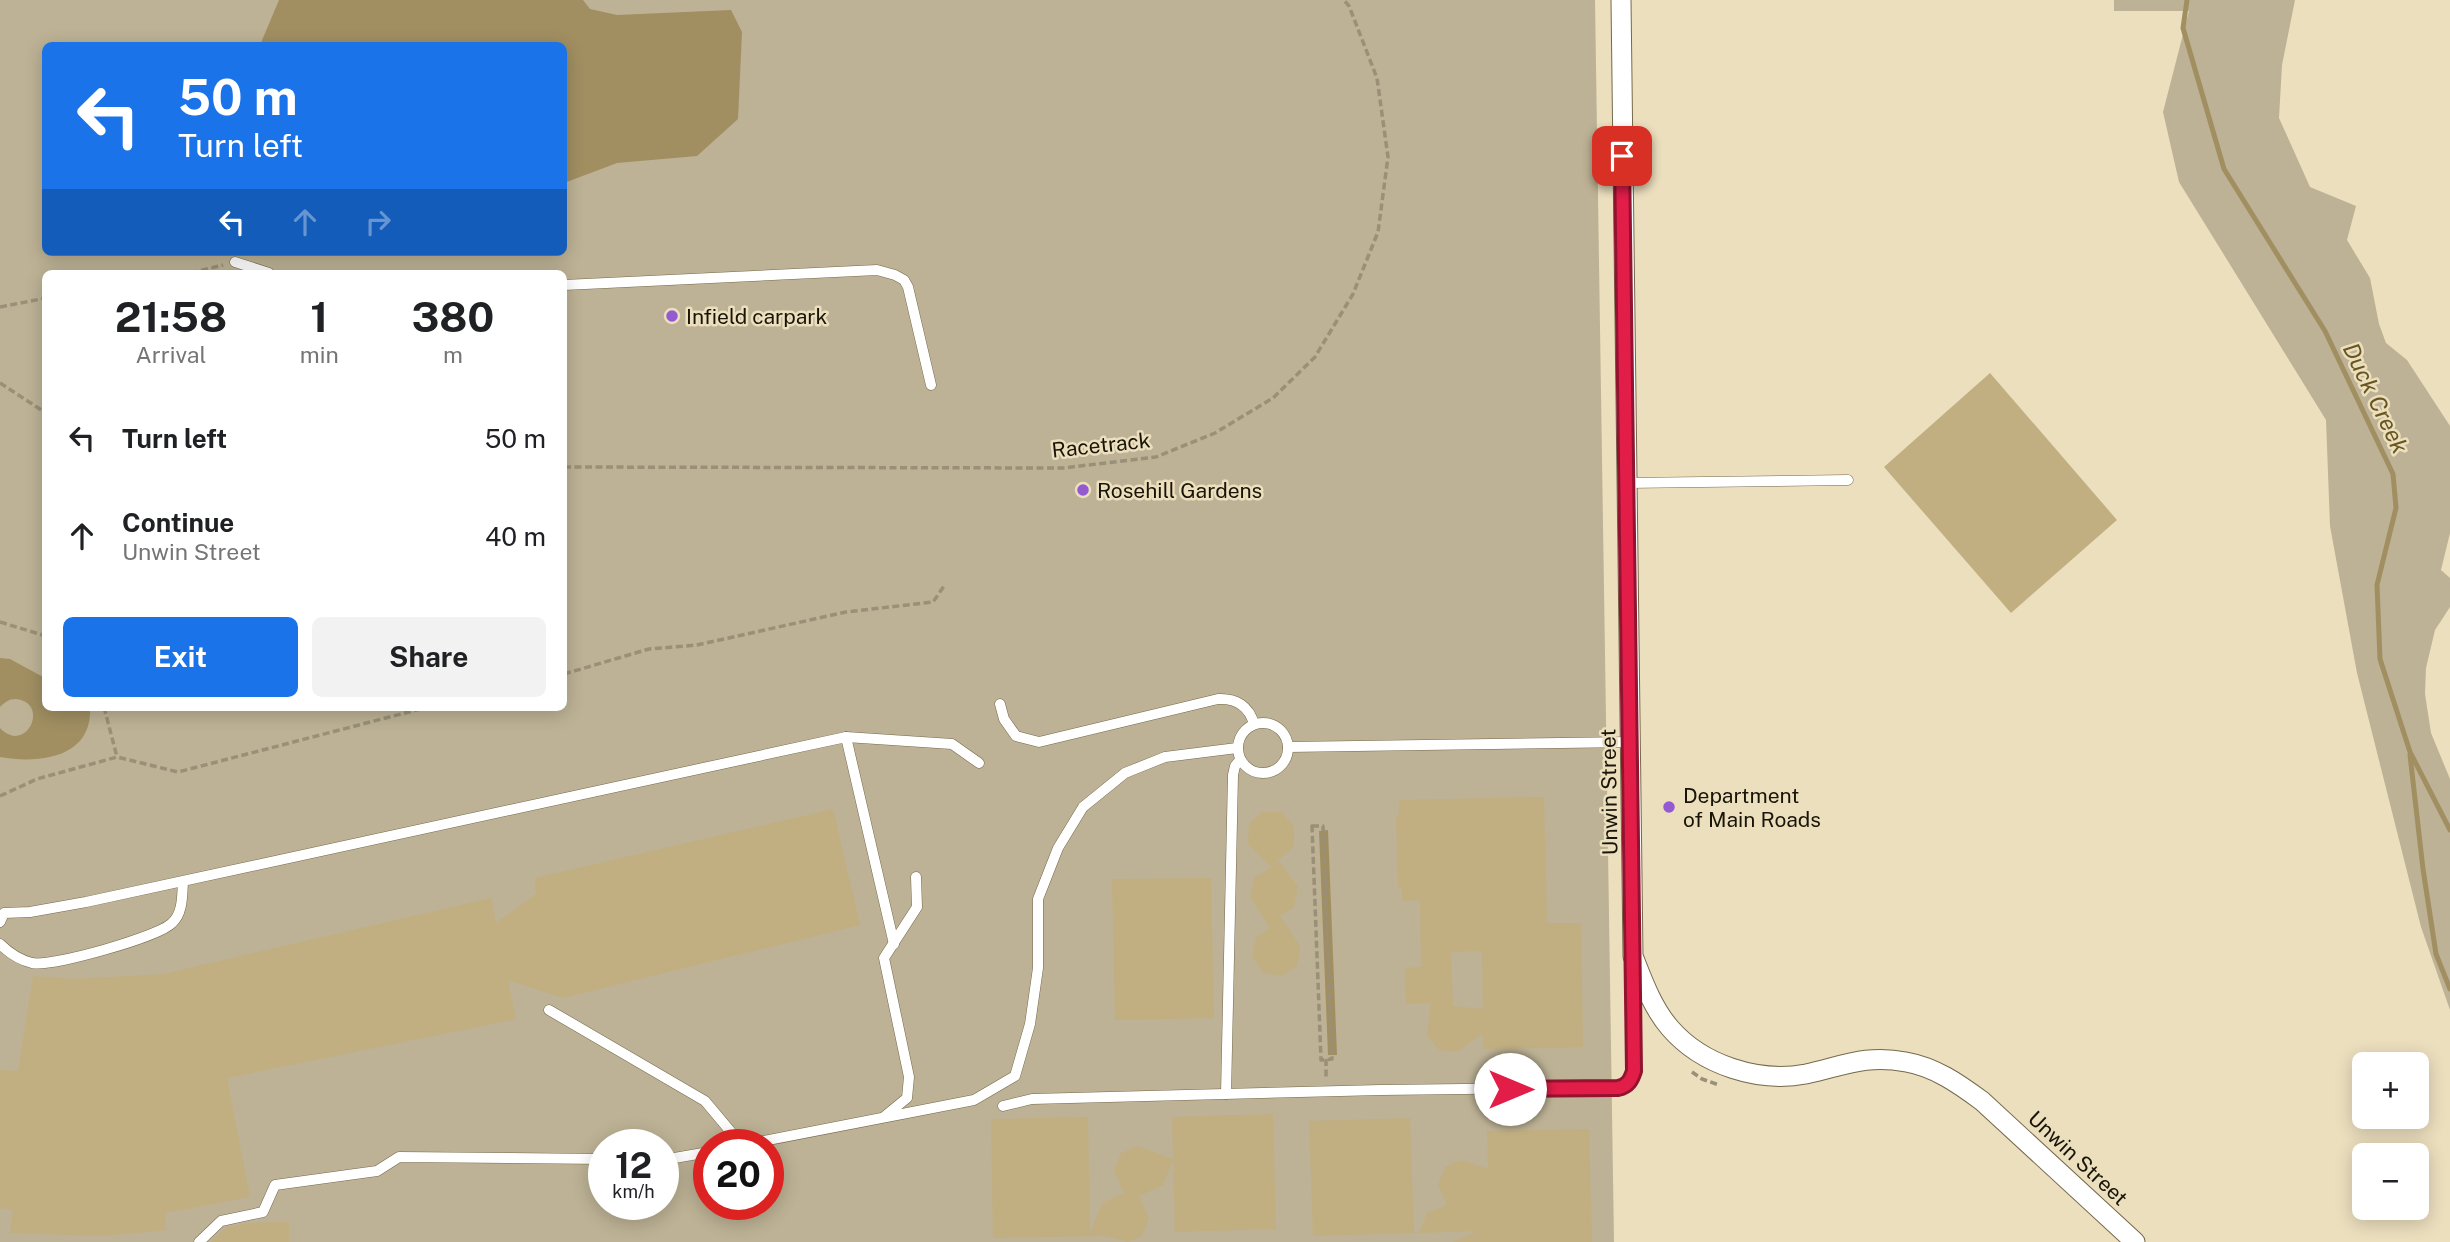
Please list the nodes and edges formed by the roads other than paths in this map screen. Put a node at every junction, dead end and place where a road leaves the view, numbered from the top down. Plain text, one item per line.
1 (1621, 0) edge
2 (236, 262) road end
3 (260, 270) edge
4 (567, 285) edge
5 (931, 385) dead end
6 (1848, 480) dead end
7 (1627, 483) junction
8 (1000, 704) dead end
9 (1254, 724) junction
10 (846, 737) junction
11 (1632, 742) junction
12 (1288, 747) junction
13 (1237, 748) junction
14 (1240, 760) junction
15 (979, 763) dead end
16 (916, 877) dead end
17 (183, 882) junction
18 (0, 922) edge
19 (0, 944) edge
20 (894, 944) junction
21 (1633, 956) junction
22 (549, 1010) dead end
23 (1226, 1094) junction
24 (1003, 1106) dead end
25 (885, 1116) junction
26 (728, 1129) edge
27 (784, 1137) edge
28 (588, 1158) edge
29 (199, 1242) edge
30 (2135, 1242) edge

1 - 7 street, Unwin Street
2 - 3 lane
4 - 5 lane
6 - 7 lane
7 - 11 street, Unwin Street
8 - 9 lane
9 - 12 lane
9 - 13 lane
10 - 15 lane
10 - 17 lane
10 - 20 lane
11 - 12 lane
11 - 21 street, Unwin Street
12 - 14 lane
13 - 14 lane
13 - 25 lane
14 - 23 lane
16 - 20 lane
17 - 18 lane
17 - 19 lane
20 - 25 lane
21 - 23 lane
21 - 30 street, Unwin Street
22 - 26 lane
23 - 24 lane
25 - 27 lane
28 - 29 lane

